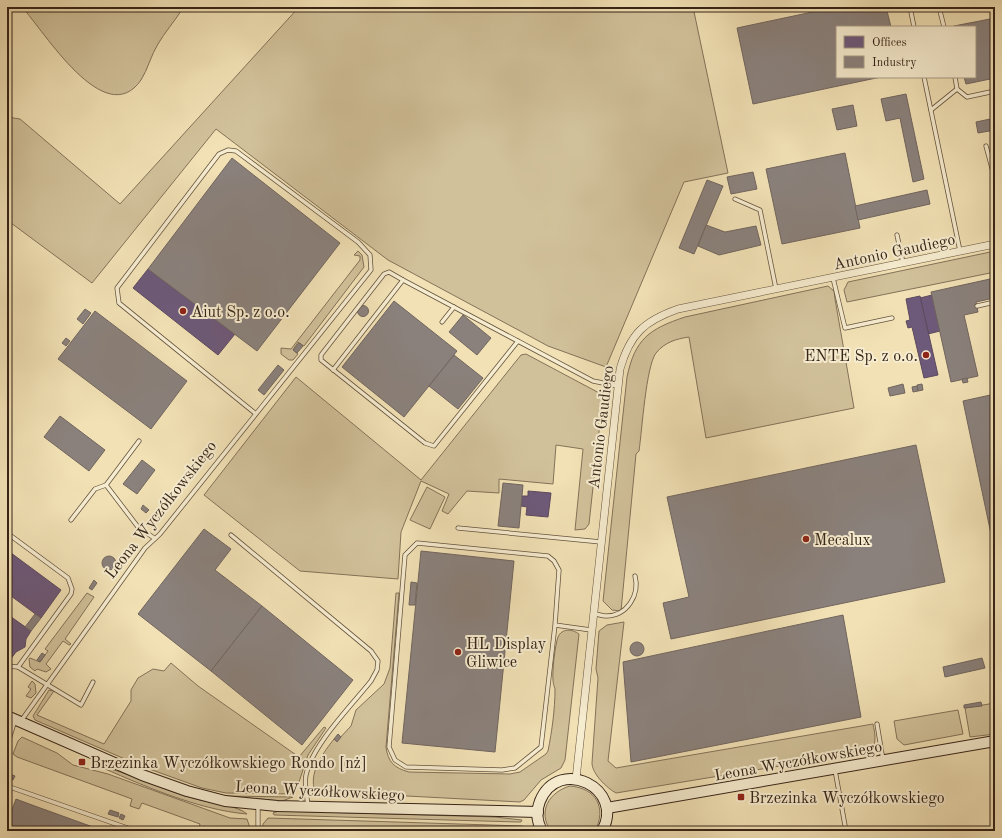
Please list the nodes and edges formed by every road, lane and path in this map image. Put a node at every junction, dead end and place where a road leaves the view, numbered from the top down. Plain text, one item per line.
1 (910, 7) edge
2 (939, 7) edge
3 (914, 26) edge
4 (944, 26) edge
5 (924, 78) edge
6 (955, 78) edge
7 (957, 89) junction
8 (995, 91) edge
9 (931, 110) junction
10 (986, 146) dead end
11 (995, 180) edge
12 (735, 199) dead end
13 (898, 235) dead end
14 (995, 244) edge
15 (960, 251) junction
16 (903, 263) junction
17 (833, 278) junction
18 (404, 280) junction
19 (776, 289) junction
20 (394, 293) junction
21 (398, 297) dead end
22 (995, 302) edge
23 (977, 306) dead end
24 (454, 307) junction
25 (892, 318) dead end
26 (442, 322) dead end
27 (518, 341) junction
28 (333, 370) junction
29 (618, 386) junction
30 (256, 414) junction
31 (139, 441) dead end
32 (106, 485) junction
33 (71, 520) dead end
34 (458, 528) dead end
35 (7, 533) edge
36 (231, 535) dead end
37 (154, 538) junction
38 (601, 542) junction
39 (635, 576) dead end
40 (594, 614) junction
41 (555, 625) junction
42 (591, 630) junction
43 (7, 666) edge
44 (18, 668) junction
45 (93, 682) dead end
46 (47, 684) junction
47 (14, 719) edge
48 (877, 724) dead end
49 (995, 741) edge
50 (7, 746) edge
51 (883, 760) junction
52 (835, 769) junction
53 (576, 779) junction
54 (7, 786) edge
55 (258, 805) junction
56 (308, 807) junction
57 (607, 808) junction
58 (538, 812) junction
59 (136, 831) edge
60 (258, 831) edge
61 (542, 831) edge
62 (602, 831) edge
63 (846, 831) edge

1 - 3 lane
2 - 4 lane
5 - 9 lane
6 - 7 lane
7 - 8 lane
7 - 9 lane
9 - 15 lane
10 - 11 lane
12 - 19 lane
13 - 16 lane
14 - 15 street, Antonio Gaudiego
15 - 16 street, Antonio Gaudiego
16 - 17 street, Antonio Gaudiego
17 - 19 street, Antonio Gaudiego
17 - 25 lane
18 - 20 lane
18 - 24 lane
18 - 28 lane
19 - 29 street, Antonio Gaudiego
20 - 21 lane
20 - 28 lane
22 - 23 lane
24 - 26 lane
24 - 27 lane
27 - 28 lane
27 - 29 lane
29 - 38 street, Antonio Gaudiego
30 - 30 lane, Leona Wyczółkowskiego
30 - 37 lane, Leona Wyczółkowskiego
31 - 32 lane
32 - 33 lane
32 - 37 lane
34 - 38 lane
35 - 44 lane
36 - 56 lane
37 - 46 lane, Leona Wyczółkowskiego
38 - 40 street, Antonio Gaudiego
39 - 40 lane
40 - 42 street, Antonio Gaudiego
41 - 41 lane
41 - 42 lane
42 - 53 street, Antonio Gaudiego
43 - 44 lane
44 - 46 lane
45 - 46 lane
46 - 47 lane, Leona Wyczółkowskiego
47 - 50 lane
47 - 55 street, Leona Wyczółkowskiego
48 - 51 lane
49 - 51 street, Leona Wyczółkowskiego
51 - 52 street, Leona Wyczółkowskiego
52 - 57 street, Leona Wyczółkowskiego
52 - 63 lane
53 - 57 street
53 - 58 street
54 - 59 lane
55 - 56 street, Leona Wyczółkowskiego
55 - 60 lane
56 - 58 street, Leona Wyczółkowskiego
57 - 62 street
58 - 61 street

